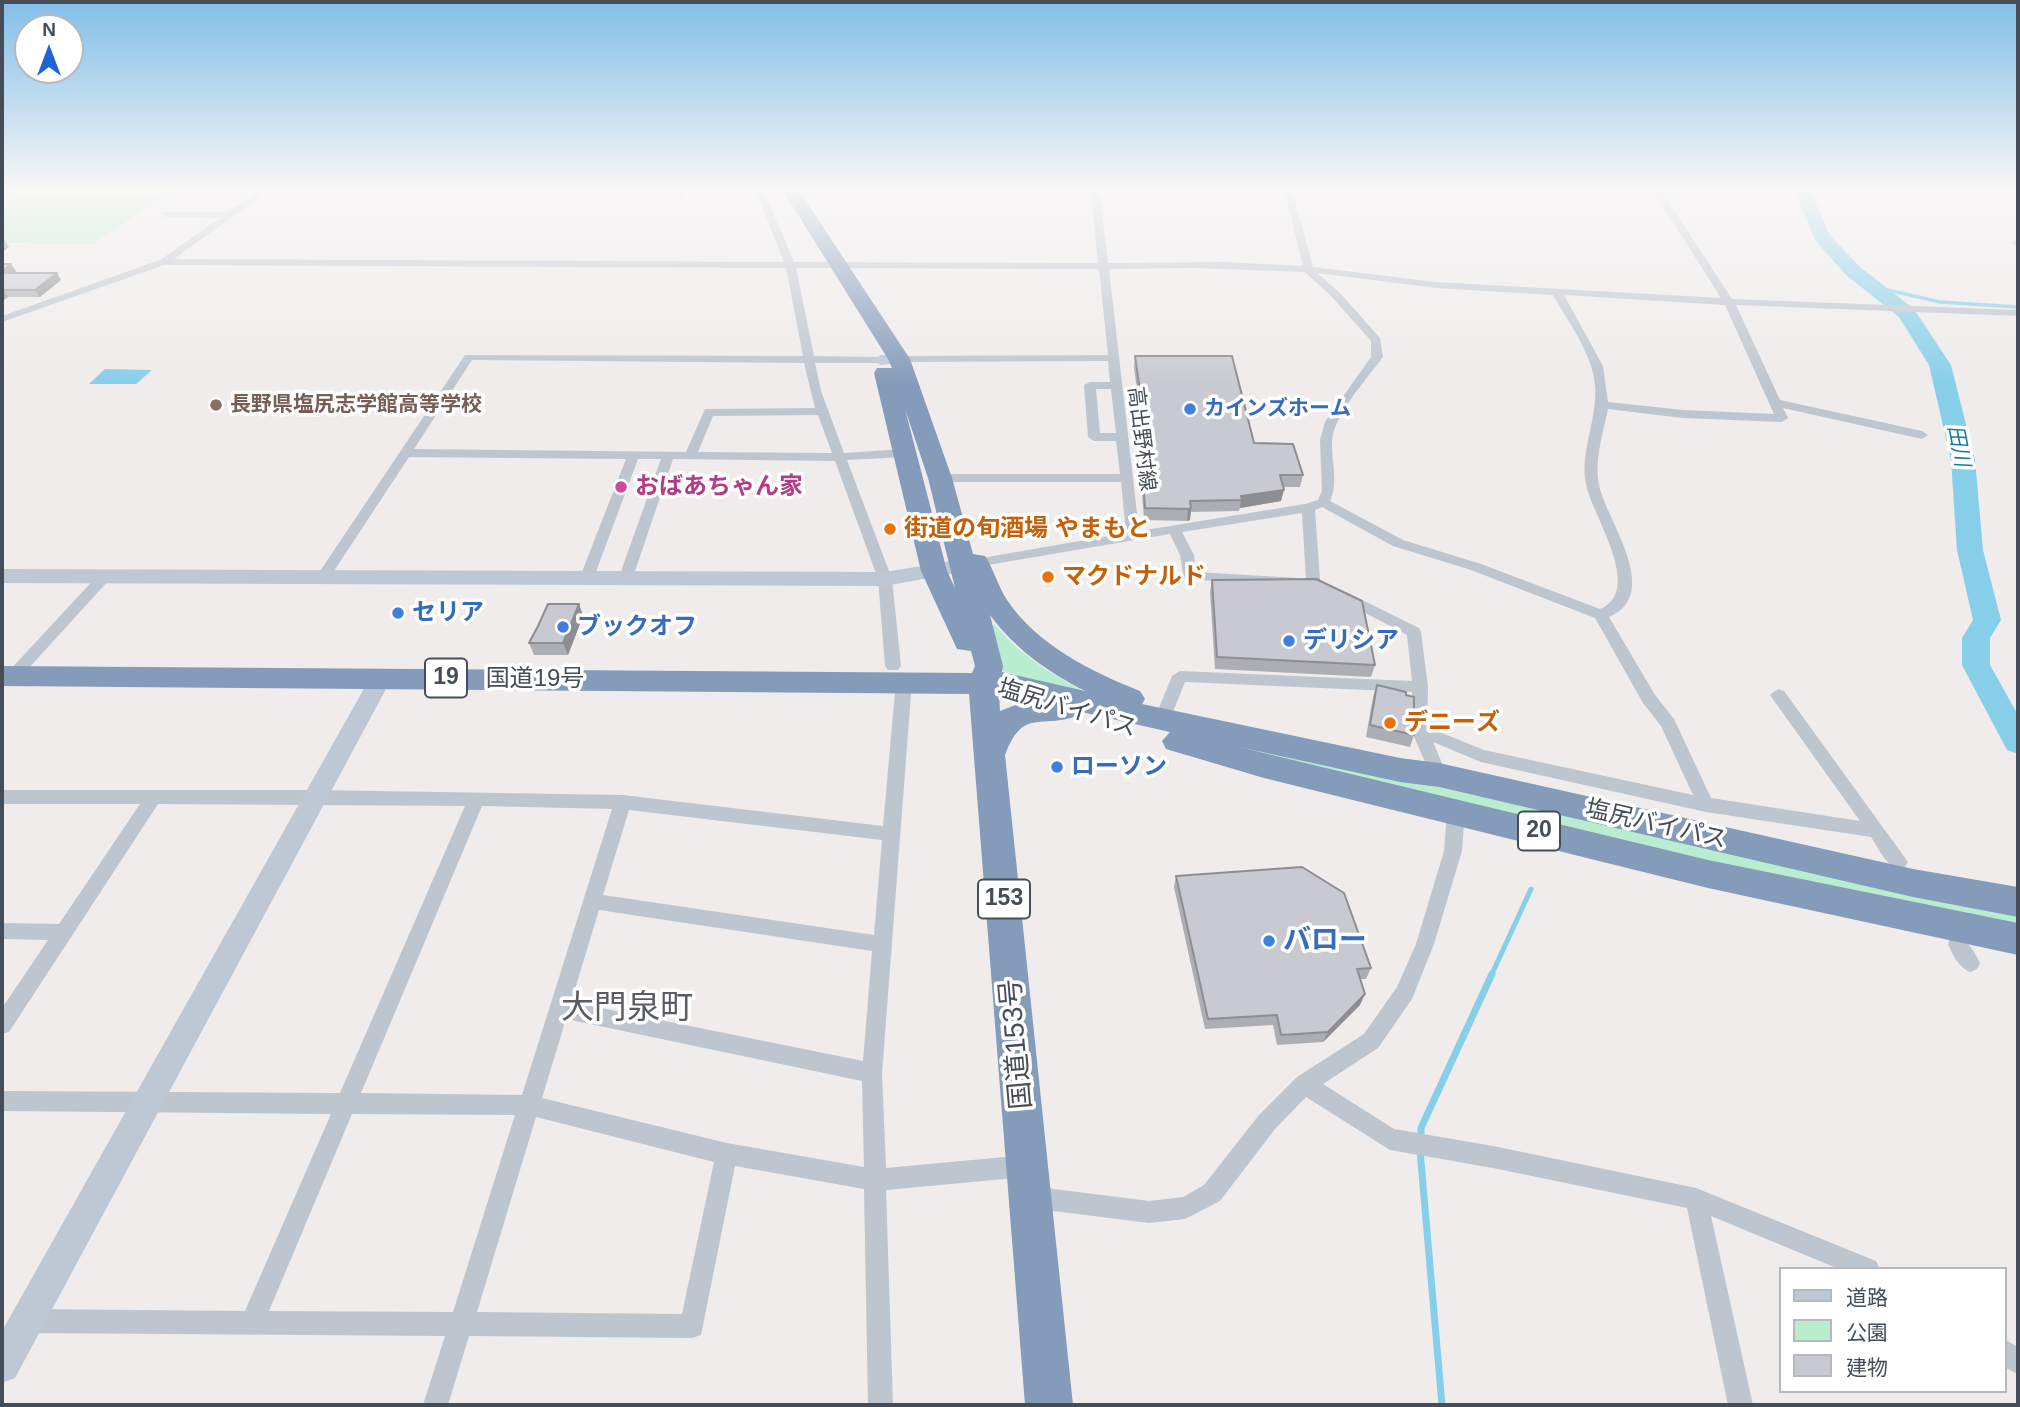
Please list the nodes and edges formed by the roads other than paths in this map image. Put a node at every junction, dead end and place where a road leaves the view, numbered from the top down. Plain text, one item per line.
1 (173, 255) edge
2 (787, 255) edge
3 (831, 255) edge
4 (1102, 255) edge
5 (1305, 255) edge
6 (1699, 255) edge
7 (163, 262) junction
8 (791, 265) junction
9 (837, 265) junction
10 (1103, 266) junction
11 (1309, 271) junction
12 (1556, 291) junction
13 (1729, 302) junction
14 (2018, 313) edge
15 (2, 319) edge
16 (809, 358) junction
17 (1112, 358) junction
18 (890, 359) junction
19 (1115, 386) junction
20 (1778, 403) junction
21 (1603, 405) junction
22 (823, 411) junction
23 (1922, 435) dead end
24 (1122, 436) junction
25 (405, 453) junction
26 (905, 453) junction
27 (932, 453) junction
28 (633, 456) junction
29 (668, 456) junction
30 (690, 456) junction
31 (838, 457) junction
32 (940, 478) junction
33 (1126, 478) junction
34 (911, 480) junction
35 (1323, 502) junction
36 (1308, 508) junction
37 (1174, 529) junction
38 (1133, 536) junction
39 (969, 564) junction
40 (934, 571) junction
41 (2, 576) edge
42 (104, 577) junction
43 (323, 577) junction
44 (587, 578) junction
45 (626, 578) junction
46 (885, 579) junction
47 (1324, 586) junction
48 (1600, 615) junction
49 (965, 635) junction
50 (7, 676) edge
51 (895, 676) junction
52 (381, 678) junction
53 (983, 684) junction
54 (1420, 687) junction
55 (1778, 695) dead end
56 (1167, 708) junction
57 (1063, 709) junction
58 (1419, 730) junction
59 (990, 755) junction
60 (1424, 772) junction
61 (2, 797) edge
62 (316, 797) junction
63 (153, 798) junction
64 (477, 799) junction
65 (623, 802) junction
66 (1706, 805) junction
67 (1456, 811) junction
68 (1878, 831) junction
69 (891, 834) junction
70 (1899, 862) dead end
71 (593, 901) junction
72 (2018, 902) edge
73 (2, 931) edge
74 (63, 932) junction
75 (2018, 939) edge
76 (881, 944) junction
77 (1957, 944) dead end
78 (1970, 963) dead end
79 (559, 1009) junction
80 (2, 1025) edge
81 (872, 1073) junction
82 (1304, 1084) junction
83 (2, 1101) edge
84 (148, 1102) junction
85 (347, 1105) junction
86 (529, 1105) junction
87 (727, 1154) junction
88 (877, 1181) junction
89 (1029, 1182) junction
90 (1696, 1199) junction
91 (1863, 1267) edge
92 (26, 1321) junction
93 (253, 1321) junction
94 (460, 1325) junction
95 (2, 1365) edge
96 (436, 1405) edge
97 (881, 1405) edge
98 (1049, 1405) edge
99 (1741, 1405) edge

1 - 7 street
2 - 8 street
3 - 9 highway
4 - 10 street, 高出野村線
5 - 11 street
6 - 13 street
7 - 8 street
7 - 15 street
8 - 9 street
8 - 16 street
9 - 10 street
9 - 18 highway
10 - 11 street
10 - 17 street, 高出野村線
11 - 12 street
11 - 35 street
12 - 13 street
12 - 21 street
13 - 14 street
13 - 20 street
16 - 18 street
16 - 22 street
16 - 25 street
17 - 18 street
17 - 19 street, 高出野村線
18 - 26 highway
18 - 27 highway
19 - 24 street, 高出野村線
19 - 24 street
20 - 21 street
20 - 23 street
21 - 48 street
22 - 30 street
22 - 31 street
24 - 33 street, 高出野村線
25 - 28 street
25 - 43 street
26 - 27 street
26 - 31 street
26 - 34 highway
27 - 32 highway
28 - 29 street
28 - 44 street
29 - 30 street
29 - 45 street
30 - 31 street
31 - 46 street
32 - 33 street
32 - 34 street
32 - 39 highway
33 - 38 street, 高出野村線
34 - 40 highway
35 - 36 street
35 - 48 street
36 - 37 street
36 - 47 street
37 - 38 street
37 - 47 street
38 - 39 street
39 - 40 street
39 - 53 highway
39 - 56 highway
40 - 46 street
40 - 49 highway
41 - 42 street
42 - 43 street
42 - 50 street
43 - 44 street
44 - 45 street
45 - 46 street
46 - 51 street
47 - 54 street
48 - 66 street
49 - 51 highway
49 - 53 highway
50 - 52 highway, 国道19号 / 19
51 - 52 highway, 国道19号 / 19
51 - 53 highway, 国道19号 / 19
51 - 69 street
52 - 62 street
53 - 57 highway, 塩尻バイパス / 20
53 - 59 highway, 国道153号 / 153
53 - 60 highway, 塩尻バイパス / 20
54 - 56 street
54 - 58 street
55 - 68 street
56 - 60 highway
57 - 59 highway
57 - 67 highway, 塩尻バイパス / 20
58 - 60 street
58 - 66 street
59 - 89 highway, 国道153号 / 153
60 - 72 highway, 塩尻バイパス / 20
61 - 63 street
62 - 63 street
62 - 64 street
62 - 84 street
63 - 74 street
64 - 65 street
64 - 85 street
65 - 69 street
65 - 71 street
66 - 68 street
67 - 75 highway, 塩尻バイパス / 20
67 - 82 street
68 - 70 street
69 - 76 street
71 - 76 street
71 - 79 street
73 - 74 street
74 - 80 street
76 - 81 street
77 - 78 street
79 - 81 street
79 - 86 street
81 - 88 street
82 - 89 street
82 - 90 street
83 - 84 street
84 - 85 street
84 - 92 street
85 - 86 street
85 - 93 street
86 - 87 street
86 - 94 street
87 - 88 street
87 - 94 street
88 - 89 street
88 - 97 street
89 - 98 highway, 国道153号 / 153
90 - 91 street
90 - 99 street
92 - 93 street
92 - 95 street
93 - 94 street
94 - 96 street

